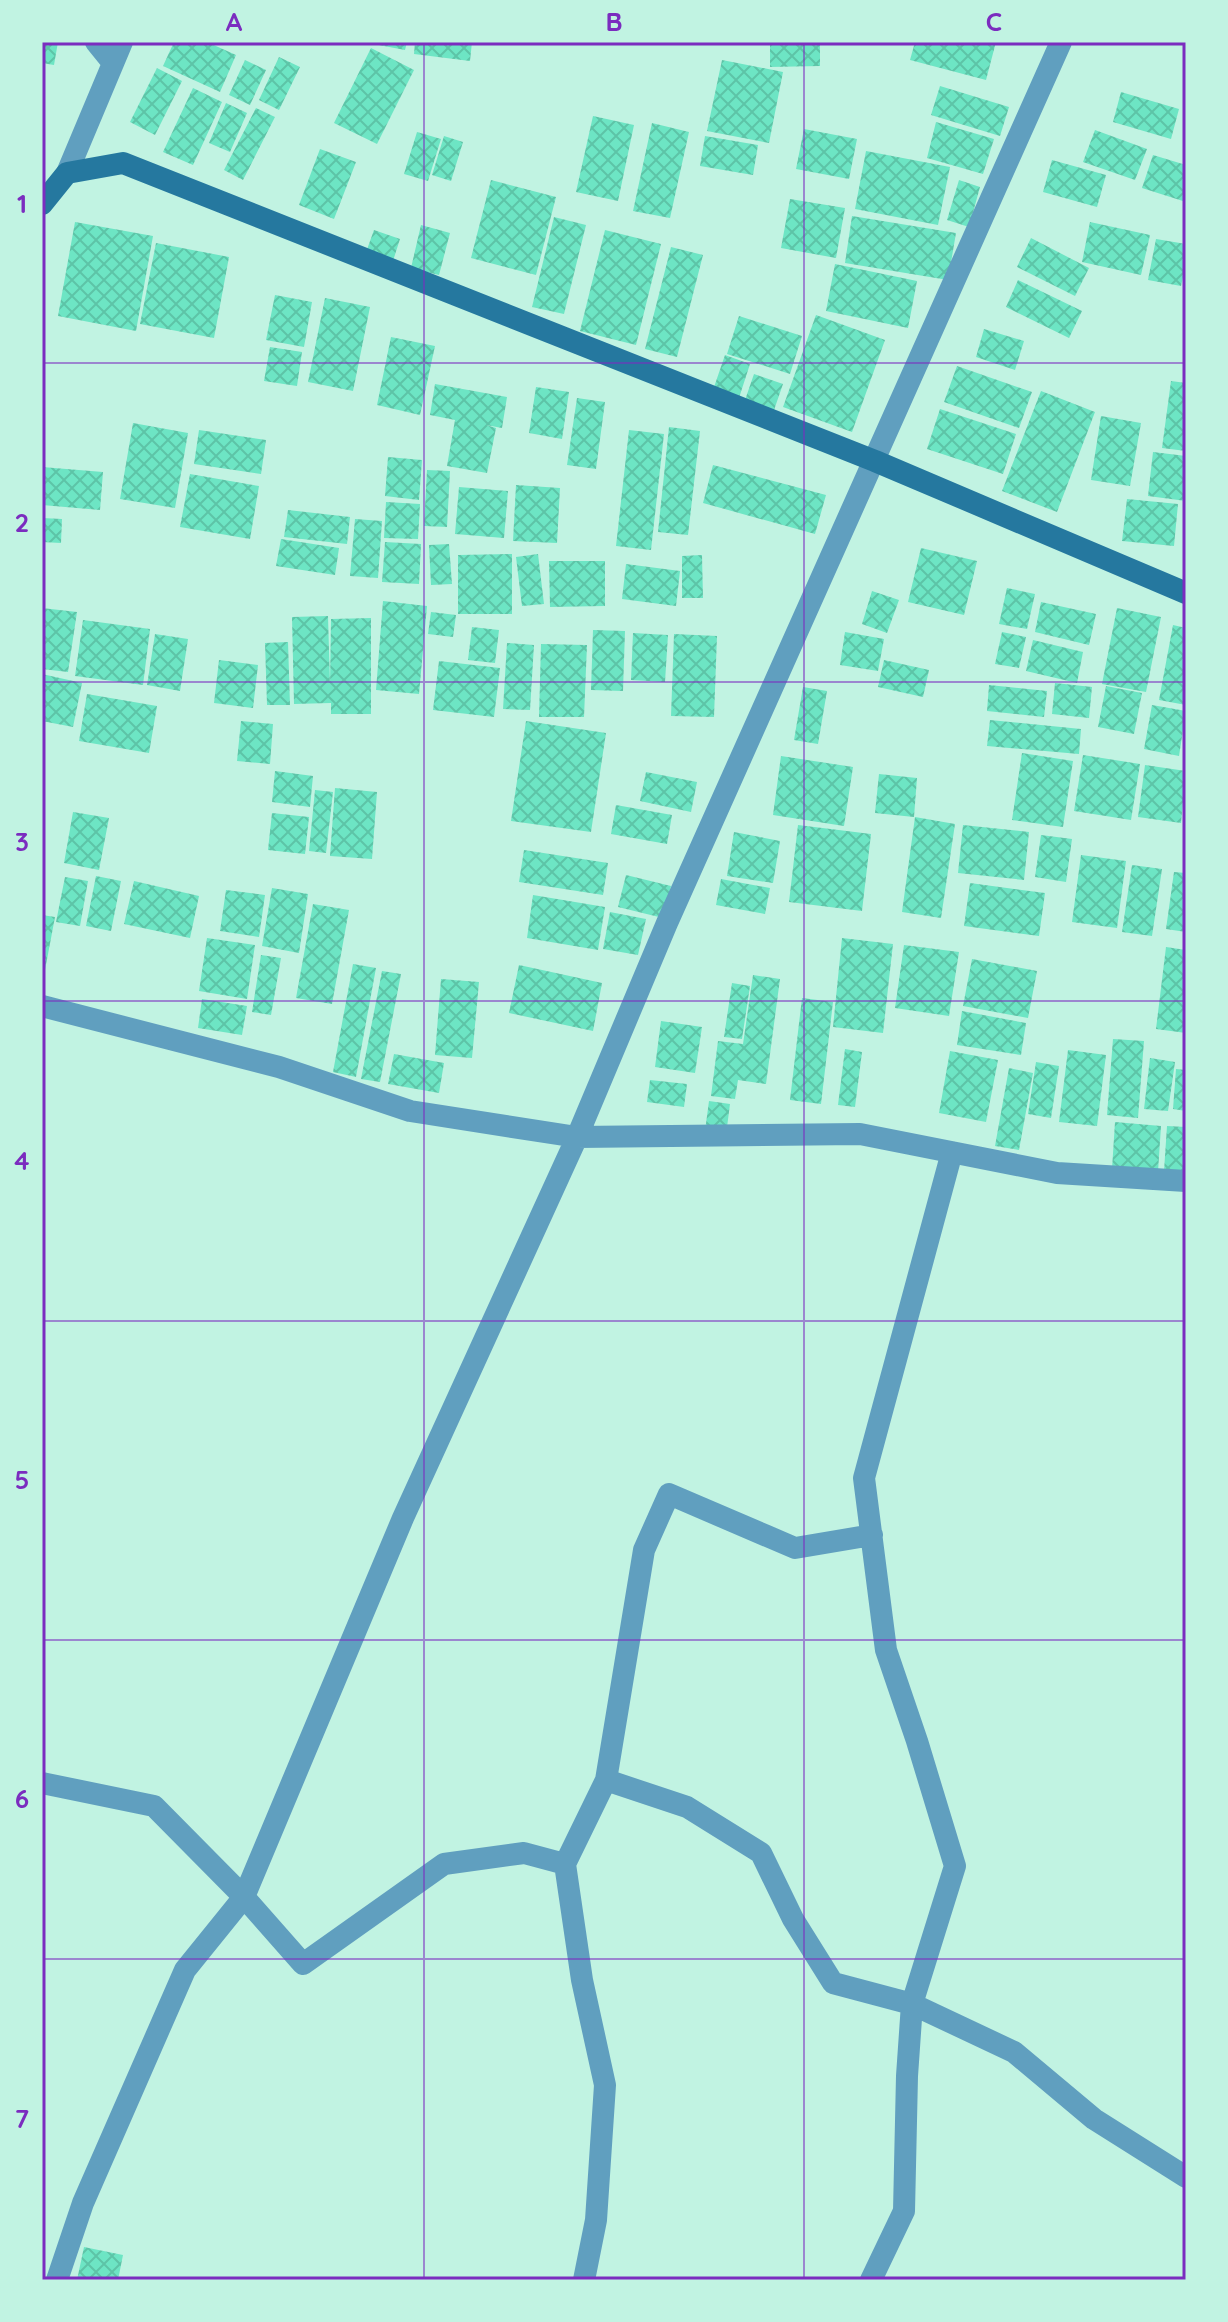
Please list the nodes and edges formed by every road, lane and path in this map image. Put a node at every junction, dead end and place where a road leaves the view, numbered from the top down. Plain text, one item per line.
1 (96, 42) edge
2 (122, 42) edge
3 (1061, 42) edge
4 (113, 63) junction
5 (67, 173) junction
6 (42, 204) edge
7 (875, 461) junction
8 (1186, 593) edge
9 (42, 1006) edge
10 (577, 1137) junction
11 (952, 1152) junction
12 (1186, 1181) edge
13 (872, 1535) junction
14 (606, 1780) junction
15 (42, 1783) edge
16 (565, 1864) junction
17 (244, 1897) junction
18 (912, 2004) junction
19 (1186, 2177) edge
20 (57, 2280) edge
21 (584, 2280) edge
22 (871, 2280) edge

1 - 4 street
2 - 4 street
3 - 7 street
4 - 5 street
5 - 6 main road
5 - 7 main road
7 - 8 main road
7 - 10 street
9 - 10 street
10 - 11 street
10 - 17 street
11 - 12 street
11 - 13 street
13 - 14 street
13 - 18 street
14 - 16 street
14 - 18 street
15 - 17 street
16 - 17 street
16 - 21 street
17 - 20 street
18 - 19 street
18 - 22 street

